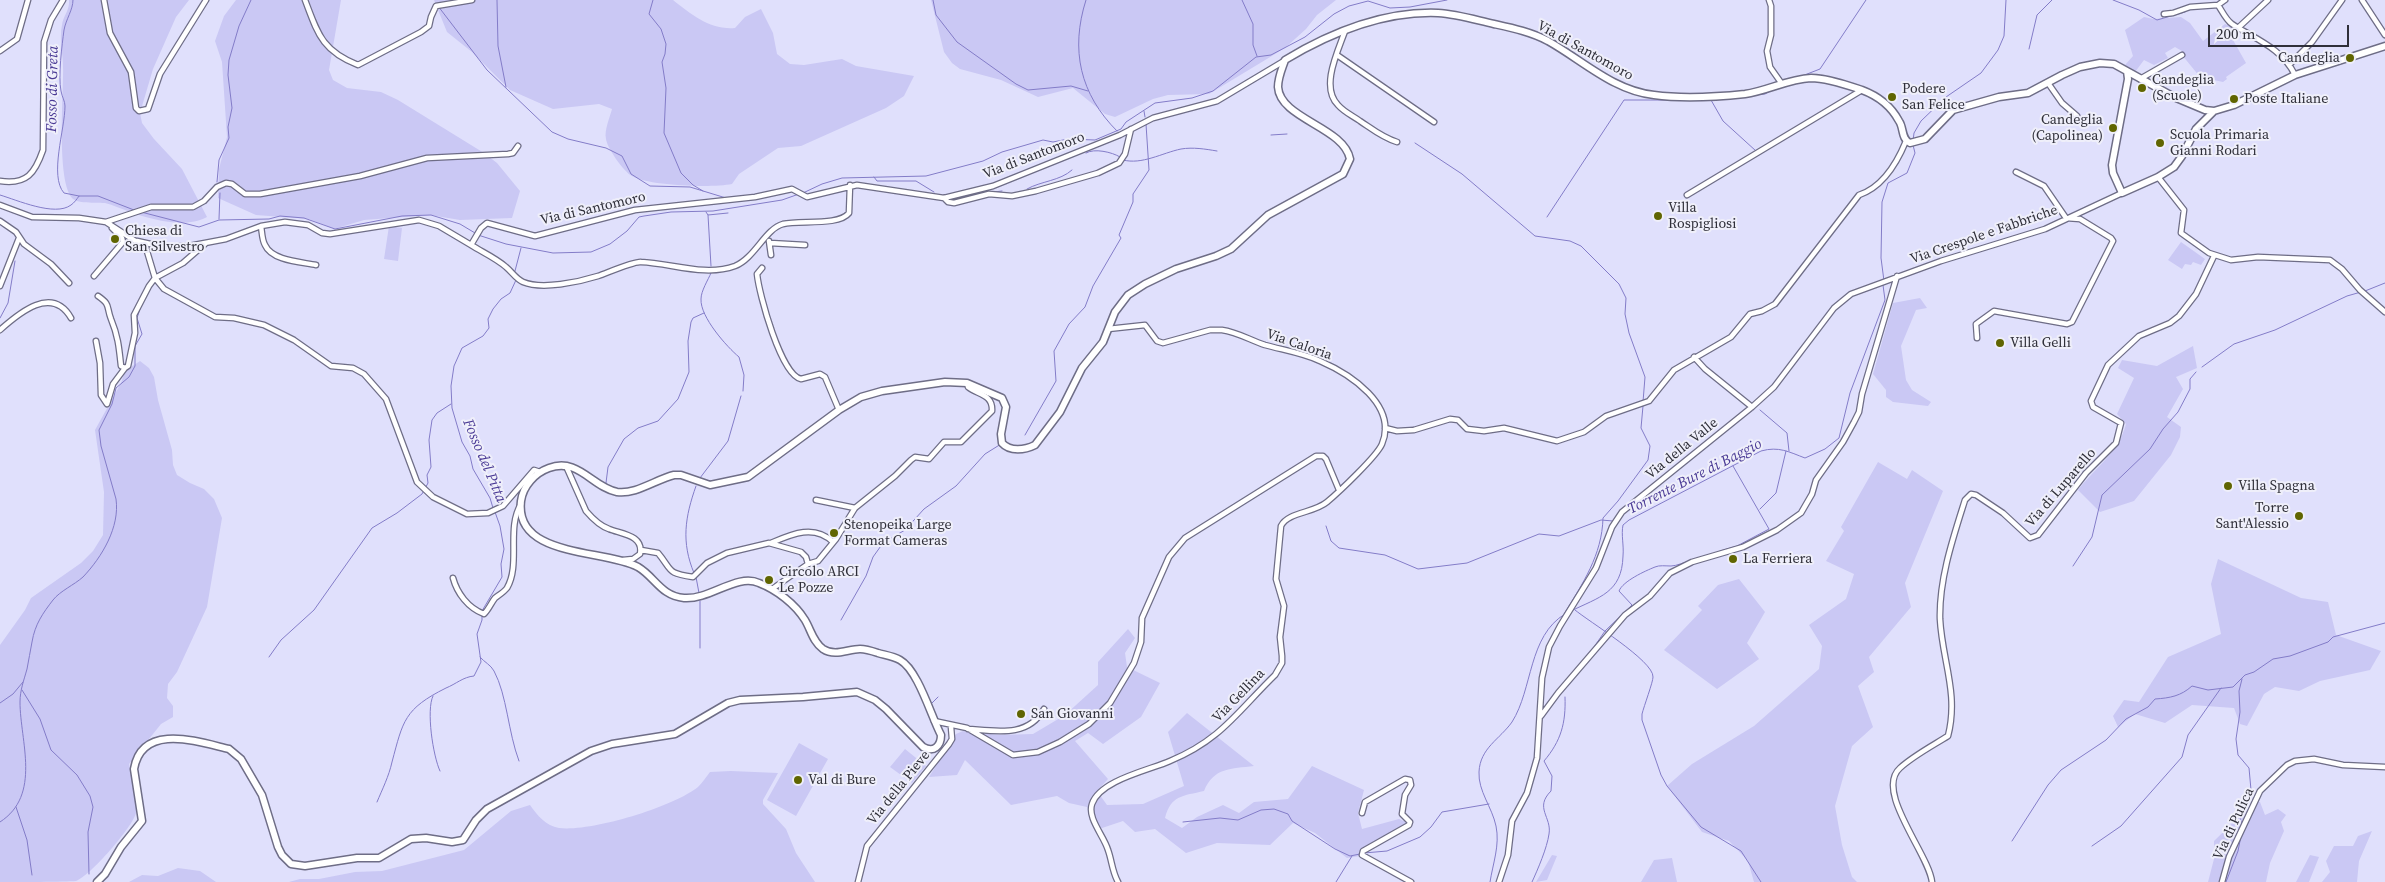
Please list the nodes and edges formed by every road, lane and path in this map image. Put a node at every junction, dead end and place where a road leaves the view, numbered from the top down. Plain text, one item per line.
1 (28, 0) edge
2 (63, 0) edge
3 (104, 0) edge
4 (206, 0) edge
5 (305, 0) edge
6 (472, 0) edge
7 (1769, 0) edge
8 (2225, 0) edge
9 (2268, 0) edge
10 (2362, 0) edge
11 (2340, 1) edge
12 (2218, 5) junction
13 (2164, 14) dead end
14 (2239, 27) junction
15 (1345, 31) junction
16 (2385, 35) edge
17 (2385, 46) edge
18 (0, 51) edge
19 (1337, 55) junction
20 (2182, 56) dead end
21 (1285, 60) junction
22 (2289, 65) junction
23 (2127, 71) junction
24 (2295, 75) junction
25 (2137, 78) junction
26 (2128, 79) junction
27 (2048, 83) junction
28 (1782, 84) junction
29 (1862, 90) junction
30 (2214, 111) junction
31 (2077, 116) dead end
32 (1434, 122) dead end
33 (1130, 129) junction
34 (1397, 142) dead end
35 (1912, 142) junction
36 (518, 146) dead end
37 (2016, 172) dead end
38 (2158, 177) junction
39 (0, 181) edge
40 (850, 185) junction
41 (2122, 193) junction
42 (1686, 195) dead end
43 (944, 198) junction
44 (0, 205) edge
45 (2066, 218) junction
46 (0, 221) edge
47 (108, 224) junction
48 (260, 226) junction
49 (19, 238) junction
50 (766, 239) junction
51 (137, 241) junction
52 (206, 243) junction
53 (770, 243) junction
54 (471, 245) junction
55 (805, 245) dead end
56 (771, 254) dead end
57 (2214, 256) junction
58 (316, 265) dead end
59 (762, 268) dead end
60 (94, 276) dead end
61 (1897, 276) junction
62 (156, 278) junction
63 (69, 283) dead end
64 (0, 286) edge
65 (98, 296) dead end
66 (2385, 312) edge
67 (71, 318) dead end
68 (1108, 329) junction
69 (0, 330) edge
70 (1977, 338) dead end
71 (96, 340) dead end
72 (1694, 357) junction
73 (125, 368) junction
74 (967, 383) junction
75 (1752, 407) junction
76 (839, 410) junction
77 (1385, 428) junction
78 (566, 466) junction
79 (540, 472) junction
80 (1339, 490) junction
81 (816, 500) dead end
82 (521, 504) junction
83 (855, 508) junction
84 (833, 542) junction
85 (769, 543) junction
86 (641, 550) junction
87 (619, 560) junction
88 (808, 564) junction
89 (453, 578) dead end
90 (772, 590) junction
91 (1044, 709) dead end
92 (1540, 717) junction
93 (934, 721) junction
94 (951, 727) junction
95 (967, 728) junction
96 (2385, 767) edge
97 (1362, 813) dead end
98 (97, 882) edge
99 (858, 882) edge
100 (1118, 882) edge
101 (1411, 882) edge
102 (1499, 882) edge
103 (1932, 882) edge
104 (2222, 882) edge

1 - 18 street
2 - 39 street
3 - 4 street
5 - 6 street
7 - 28 street
8 - 12 street
9 - 14 street
10 - 16 street
11 - 22 street
12 - 13 street
12 - 14 street
14 - 22 street
15 - 19 street
15 - 21 main road, Via di Santomoro
15 - 28 main road, Via di Santomoro
17 - 24 main road
19 - 32 street
19 - 34 street
20 - 25 street
21 - 33 street, Via di Santomoro
21 - 68 main road
22 - 24 street
23 - 25 main road
23 - 26 main road
23 - 27 main road
24 - 30 main road
25 - 26 main road
25 - 30 main road
26 - 41 main road
27 - 31 street
27 - 35 main road
28 - 29 main road, Via di Santomoro
29 - 35 main road, Via di Santomoro
29 - 42 street
30 - 38 main road
33 - 43 street, Via di Santomoro
33 - 43 street, Via di Santomoro
35 - 72 street
36 - 47 street
37 - 45 street
38 - 41 main road
38 - 57 street
40 - 43 street, Via di Santomoro
40 - 50 street
40 - 54 street, Via di Santomoro
41 - 45 street, Via Crespole e Fabbriche
44 - 47 street
45 - 61 street, Via Crespole e Fabbriche
45 - 70 street
46 - 49 street
47 - 51 street
47 - 60 street
48 - 52 street
48 - 54 street
48 - 58 street
49 - 63 street
49 - 64 street
50 - 53 street
50 - 54 street
51 - 52 street
51 - 62 street
52 - 62 street
53 - 55 street
53 - 56 street
57 - 66 street
57 - 103 street, Via di Luparello
59 - 76 street
61 - 75 street, Via della Valle
61 - 92 street, Via Crespole e Fabbriche
62 - 73 street
62 - 79 street
65 - 73 street
67 - 69 street
68 - 74 main road
68 - 77 street, Via Caloria
71 - 73 street
72 - 75 street
72 - 77 street
74 - 76 main road
74 - 83 street
75 - 92 street, Via della Valle
76 - 78 main road
77 - 80 street
78 - 79 main road
78 - 86 street
79 - 82 main road
80 - 95 street
80 - 100 street, Via Gellina
81 - 83 street
82 - 87 main road
82 - 89 street
83 - 84 street
84 - 85 street
84 - 88 street
85 - 86 street
85 - 88 street
86 - 87 street
87 - 90 main road
88 - 90 street
90 - 93 main road
91 - 95 street
92 - 102 street
93 - 94 street
93 - 98 main road
94 - 95 street
94 - 99 street, Via della Pieve
96 - 104 street, Via di Pulica
97 - 101 street

